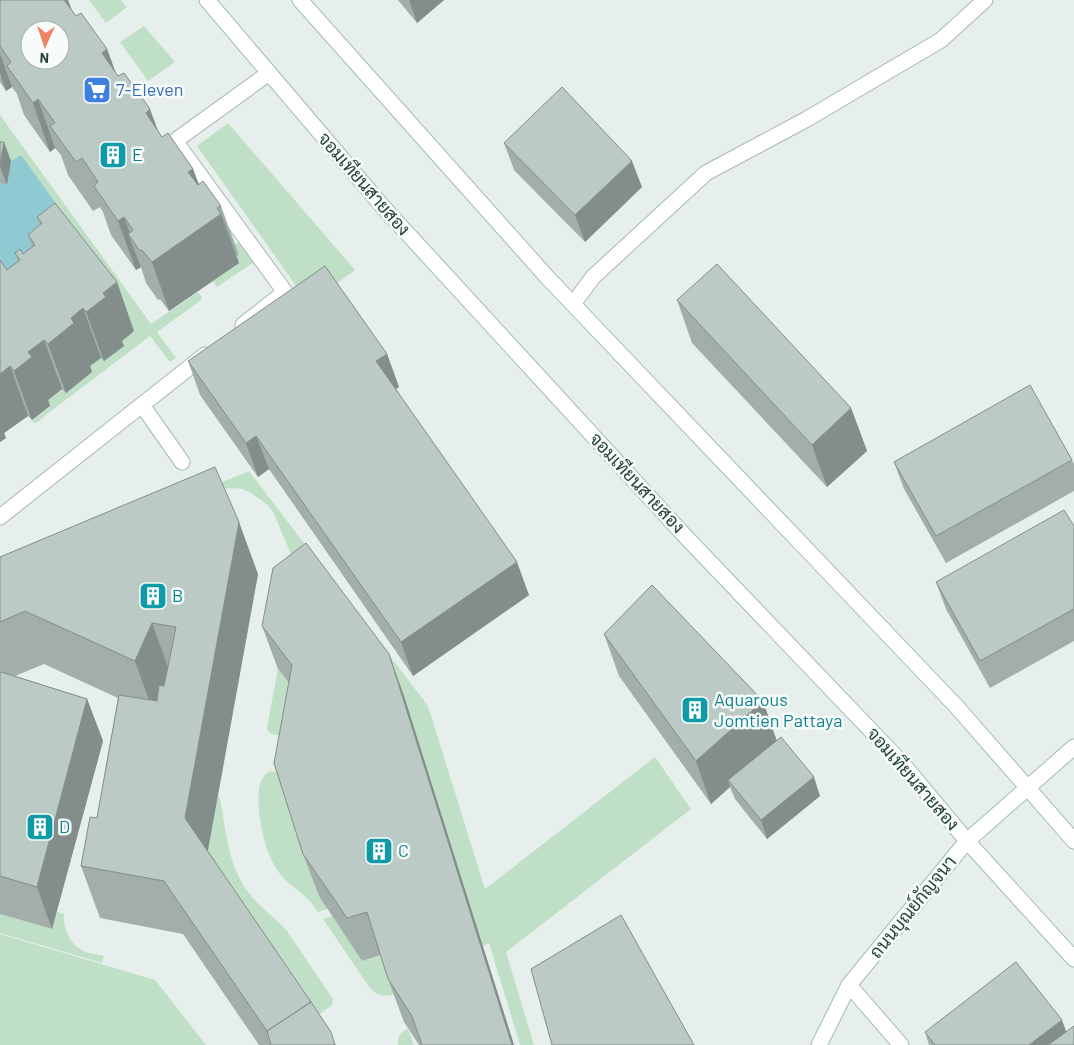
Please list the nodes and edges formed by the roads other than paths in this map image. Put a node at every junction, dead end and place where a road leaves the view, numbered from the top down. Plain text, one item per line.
1 (207, 0) edge
2 (300, 0) edge
3 (985, 0) edge
4 (269, 73) junction
5 (573, 304) junction
6 (234, 332) edge
7 (219, 344) edge
8 (142, 404) junction
9 (182, 462) dead end
10 (0, 517) edge
11 (1074, 747) edge
12 (1028, 789) junction
13 (968, 841) junction
14 (1074, 841) edge
15 (1074, 959) edge
16 (849, 985) junction
17 (819, 1045) edge
18 (901, 1045) edge

1 - 4 main road, จอมเทียนสายสอง
2 - 5 main road
3 - 5 main road
4 - 6 main road
4 - 13 main road, จอมเทียนสายสอง
5 - 12 main road
7 - 8 main road
8 - 9 main road
8 - 10 main road
11 - 12 main road, ถนนบุณย์กัญจนา
12 - 13 main road, ถนนบุณย์กัญจนา
12 - 14 main road
13 - 15 main road, จอมเทียนสายสอง
13 - 16 main road, ถนนบุณย์กัญจนา
16 - 17 main road, ถนนบุณย์กัญจนา
16 - 18 main road

